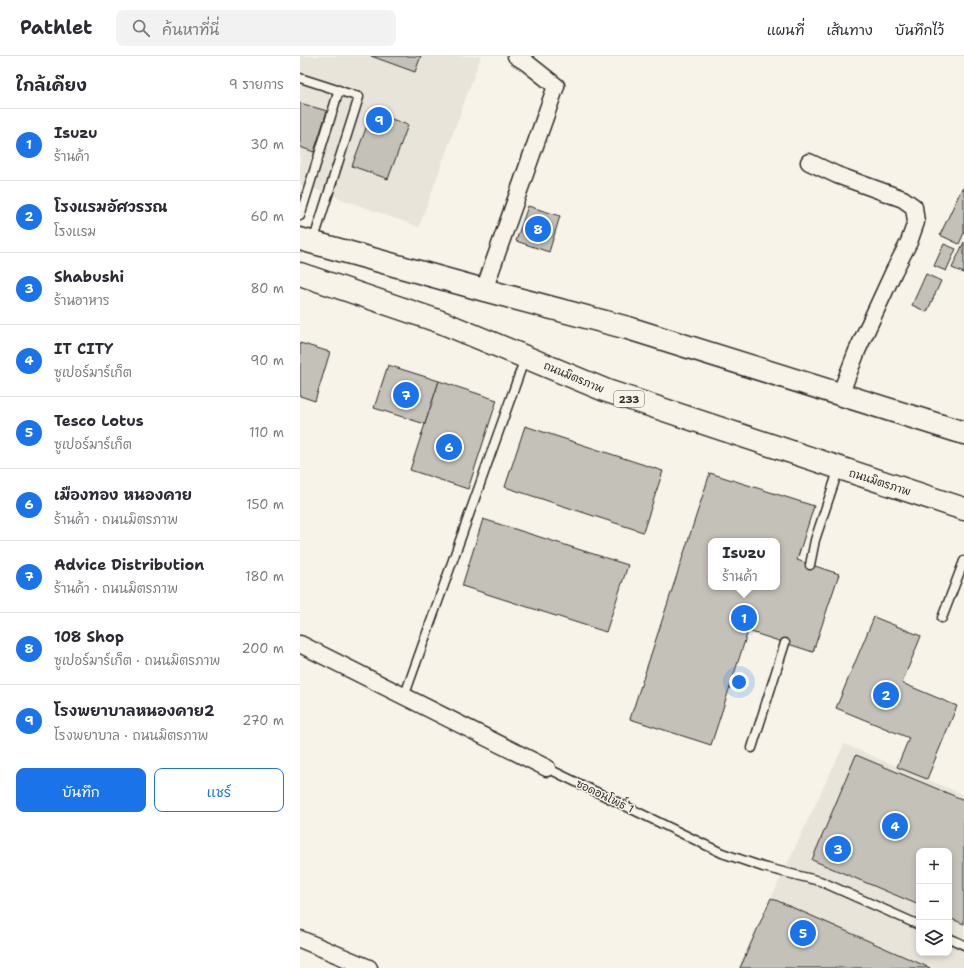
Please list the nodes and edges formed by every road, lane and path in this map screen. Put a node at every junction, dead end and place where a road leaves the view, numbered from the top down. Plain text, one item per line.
1 (516, 56) edge
2 (300, 78) edge
3 (339, 90) junction
4 (809, 162) dead end
5 (300, 216) edge
6 (306, 241) edge
7 (301, 277) edge
8 (484, 290) junction
9 (526, 357) junction
10 (840, 395) junction
11 (964, 433) edge
12 (838, 468) junction
13 (964, 509) edge
14 (964, 561) edge
15 (810, 565) dead end
16 (942, 618) dead end
17 (785, 643) dead end
18 (300, 644) edge
19 (404, 697) junction
20 (752, 748) dead end
21 (547, 768) joint
22 (916, 924) edge
23 (300, 939) edge
24 (952, 939) edge
25 (964, 945) edge
26 (369, 968) edge

1 - 8 street
2 - 3 lane
3 - 5 lane
3 - 6 lane
4 - 10 street
6 - 7 main road
6 - 8 main road
7 - 9 main road, ถนนมิตรภาพ / 233
8 - 10 main road
9 - 12 main road, ถนนมิตรภาพ / 233
9 - 19 lane
10 - 11 main road
12 - 13 main road, ถนนมิตรภาพ / 233
12 - 15 lane
14 - 16 lane
17 - 20 lane
18 - 19 street, ซอดอนโพธิ์ 1
19 - 21 street, ซอดอนโพธิ์ 1
21 - 22 lane, ซอดอนโพธิ์ 1
23 - 26 street
24 - 25 lane

